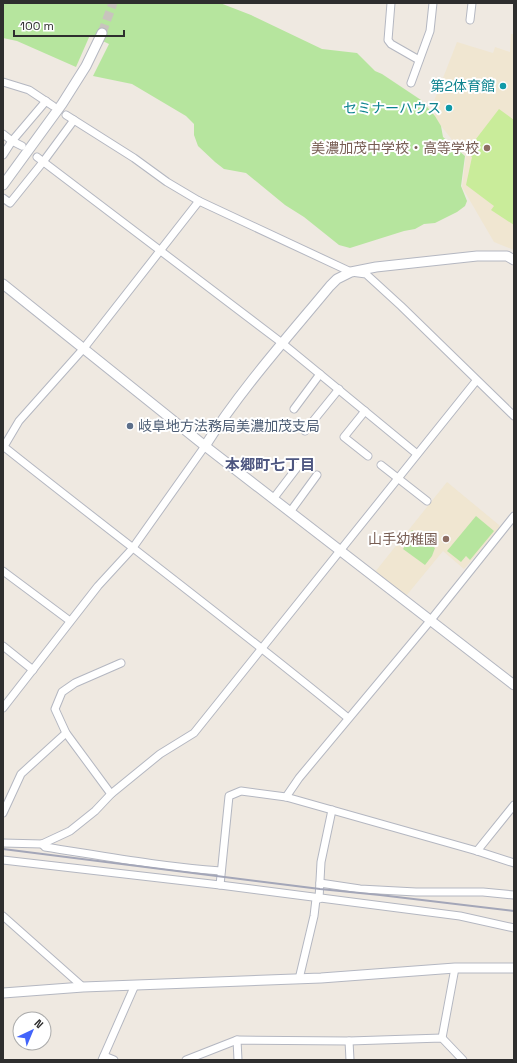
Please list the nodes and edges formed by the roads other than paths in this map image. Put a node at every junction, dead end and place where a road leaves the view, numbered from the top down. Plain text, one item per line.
1 (391, 3) edge
2 (433, 3) edge
3 (472, 3) edge
4 (470, 20) dead end
5 (102, 33) tunnel mouth
6 (419, 60) junction
7 (3, 82) edge
8 (411, 83) dead end
9 (46, 101) junction
10 (53, 106) dead end
11 (66, 115) dead end
12 (74, 120) junction
13 (3, 134) edge
14 (12, 141) junction
15 (22, 146) dead end
16 (3, 155) edge
17 (37, 157) dead end
18 (43, 162) junction
19 (3, 185) edge
20 (3, 198) edge
21 (198, 201) junction
22 (160, 250) junction
23 (514, 260) edge
24 (351, 272) junction
25 (3, 284) edge
26 (282, 343) junction
27 (84, 348) junction
28 (320, 374) junction
29 (476, 381) junction
30 (339, 389) junction
31 (294, 409) dead end
32 (365, 411) junction
33 (514, 416) edge
34 (305, 431) dead end
35 (205, 446) junction
36 (3, 447) edge
37 (417, 454) junction
38 (368, 456) dead end
39 (299, 465) dead end
40 (381, 465) dead end
41 (317, 475) dead end
42 (397, 478) junction
43 (273, 499) junction
44 (426, 501) dead end
45 (290, 512) junction
46 (514, 516) edge
47 (132, 549) junction
48 (340, 551) junction
49 (3, 571) edge
50 (70, 621) junction
51 (430, 621) junction
52 (3, 646) edge
53 (263, 648) junction
54 (121, 663) dead end
55 (33, 670) junction
56 (514, 685) edge
57 (3, 708) edge
58 (348, 718) junction
59 (66, 733) junction
60 (111, 794) junction
61 (286, 797) junction
62 (514, 805) edge
63 (332, 810) junction
64 (3, 813) edge
65 (3, 843) edge
66 (42, 844) junction
67 (477, 851) junction
68 (3, 860) edge
69 (514, 863) edge
70 (221, 871) junction
71 (320, 884) junction
72 (220, 885) junction
73 (514, 895) edge
74 (317, 899) junction
75 (3, 916) edge
76 (514, 928) edge
77 (455, 968) junction
78 (514, 968) edge
79 (299, 979) junction
80 (135, 985) junction
81 (83, 987) junction
82 (3, 993) edge
83 (442, 1038) junction
84 (237, 1040) junction
85 (349, 1041) junction
86 (103, 1058) edge
87 (114, 1060) edge
88 (186, 1060) edge
89 (238, 1060) edge
90 (350, 1060) edge
91 (463, 1060) edge

1 - 6 street
2 - 6 street
3 - 4 street
5 - 19 street
6 - 8 street
7 - 9 street
9 - 10 street
9 - 14 street
11 - 12 street
12 - 18 street
12 - 21 street
13 - 14 street
14 - 15 street
14 - 16 street
17 - 18 street
18 - 20 street
18 - 22 street
21 - 22 street
21 - 24 street
22 - 26 street
22 - 27 street
23 - 24 street
24 - 26 street
24 - 29 street
25 - 27 street
26 - 28 street
26 - 35 street
27 - 35 street
27 - 36 street
28 - 30 street
28 - 31 street
29 - 33 street
29 - 37 street
30 - 32 street
30 - 34 street
32 - 37 street
32 - 38 street
35 - 43 street
35 - 47 street
36 - 47 street
37 - 42 street
39 - 43 street
40 - 42 street
41 - 45 street
42 - 44 street
42 - 48 street
43 - 45 street
45 - 48 street
46 - 51 street
47 - 50 street
47 - 53 street
48 - 51 street
48 - 53 street
49 - 50 street
50 - 55 street
51 - 56 street
51 - 58 street
52 - 55 street
53 - 58 street
53 - 60 street
54 - 59 street
55 - 57 street
58 - 61 street
59 - 60 street
59 - 64 street
60 - 66 street
61 - 63 street
61 - 70 street
62 - 67 street
63 - 67 street
63 - 71 street
65 - 66 street
66 - 70 street
67 - 69 street
68 - 72 street
70 - 72 street
71 - 73 street
71 - 74 street
72 - 74 street
74 - 76 street
74 - 79 street
75 - 81 street
77 - 78 street
77 - 79 street
77 - 83 street
79 - 80 street
80 - 81 street
80 - 86 street
81 - 82 street
83 - 85 street
83 - 91 street
84 - 85 street
84 - 88 street
84 - 89 street
85 - 90 street
86 - 87 street

